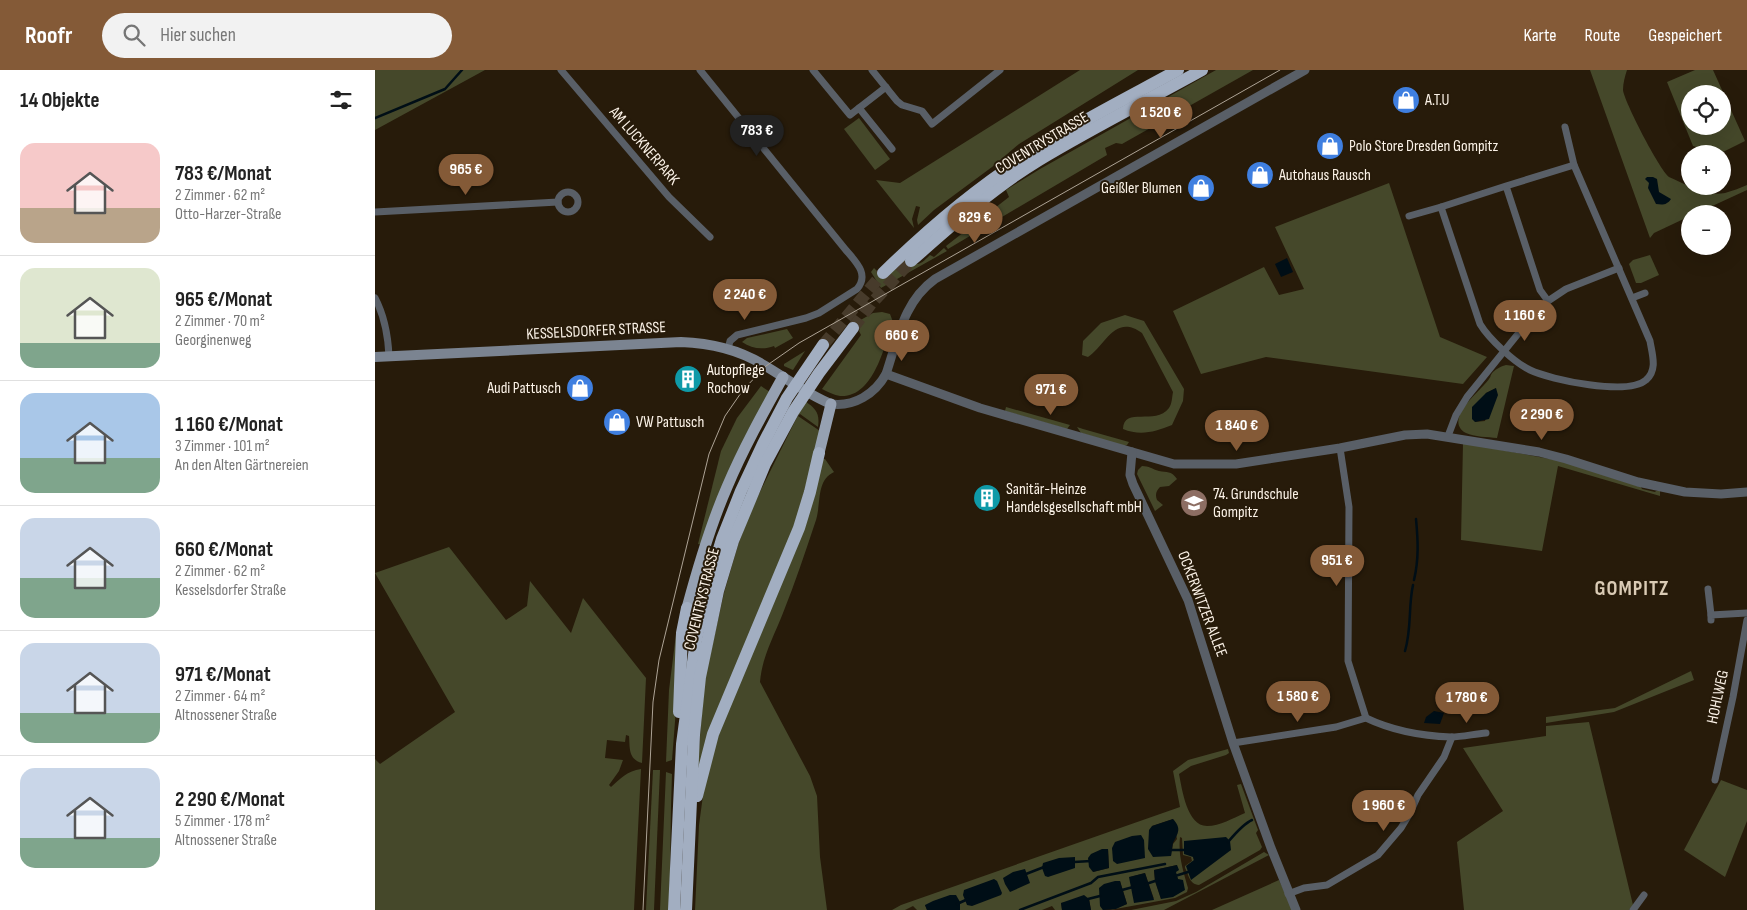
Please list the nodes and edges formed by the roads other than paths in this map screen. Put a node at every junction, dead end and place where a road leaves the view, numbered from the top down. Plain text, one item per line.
1 (561, 70) edge
2 (701, 70) edge
3 (813, 70) edge
4 (872, 70) edge
5 (1000, 70) edge
6 (1161, 70) edge
7 (1178, 70) edge
8 (1202, 70) edge
9 (1305, 70) edge
10 (886, 87) junction
11 (1120, 101) junction
12 (859, 108) junction
13 (1565, 127) dead end
14 (891, 149) dead end
15 (1574, 165) junction
16 (1506, 186) junction
17 (558, 202) dead end
18 (1441, 207) junction
19 (375, 212) edge
20 (1409, 216) dead end
21 (710, 237) dead end
22 (911, 261) tunnel mouth
23 (1619, 268) junction
24 (883, 273) tunnel mouth
25 (1645, 293) dead end
26 (375, 298) edge
27 (1632, 298) junction
28 (1548, 301) junction
29 (853, 328) tunnel mouth
30 (823, 346) tunnel mouth
31 (727, 349) junction
32 (1505, 351) junction
33 (389, 356) junction
34 (375, 357) edge
35 (885, 374) junction
36 (785, 378) junction
37 (831, 404) junction
38 (1449, 436) junction
39 (1340, 448) junction
40 (1132, 452) junction
41 (819, 453) joint
42 (1747, 492) edge
43 (1708, 589) dead end
44 (687, 608) joint
45 (1747, 613) edge
46 (1747, 620) edge
47 (1366, 718) junction
48 (1486, 732) dead end
49 (1452, 737) junction
50 (1233, 743) junction
51 (682, 744) junction
52 (1715, 780) dead end
53 (690, 825) junction
54 (1288, 894) junction
55 (1643, 895) dead end
56 (674, 910) edge
57 (686, 910) edge
58 (1296, 910) edge
59 (1633, 910) edge

1 - 21 street, AM LUCKNERPARK
2 - 31 street
3 - 12 street
4 - 10 street
5 - 10 street
6 - 11 highway
7 - 11 highway
8 - 22 highway, COVENTRYSTRASSE
9 - 35 street, KESSELSDORFER STRASSE
10 - 12 street
11 - 24 highway
12 - 14 street
13 - 15 street
15 - 16 street
15 - 23 street
16 - 18 street
16 - 28 street
17 - 19 street
18 - 20 street
18 - 32 street
23 - 27 street
23 - 28 street
25 - 27 street
26 - 33 street
27 - 32 street
28 - 32 street
29 - 53 highway, COVENTRYSTRASSE
30 - 51 highway, COVENTRYSTRASSE
31 - 33 main road, KESSELSDORFER STRASSE
31 - 36 main road, KESSELSDORFER STRASSE
32 - 38 street
33 - 34 main road, KESSELSDORFER STRASSE
35 - 37 street, KESSELSDORFER STRASSE
35 - 40 street
36 - 37 main road, KESSELSDORFER STRASSE
36 - 44 main road
37 - 41 main road
38 - 39 street
38 - 42 street
39 - 40 street
39 - 47 street
40 - 50 street, OCKERWITZER ALLEE
41 - 53 highway
43 - 45 street
44 - 51 highway
46 - 52 street, HOHLWEG
47 - 49 street
47 - 50 street
48 - 49 street
49 - 54 street
50 - 54 street, OCKERWITZER ALLEE
51 - 56 highway, COVENTRYSTRASSE
53 - 57 highway, COVENTRYSTRASSE
54 - 58 street, OCKERWITZER ALLEE
55 - 59 street

